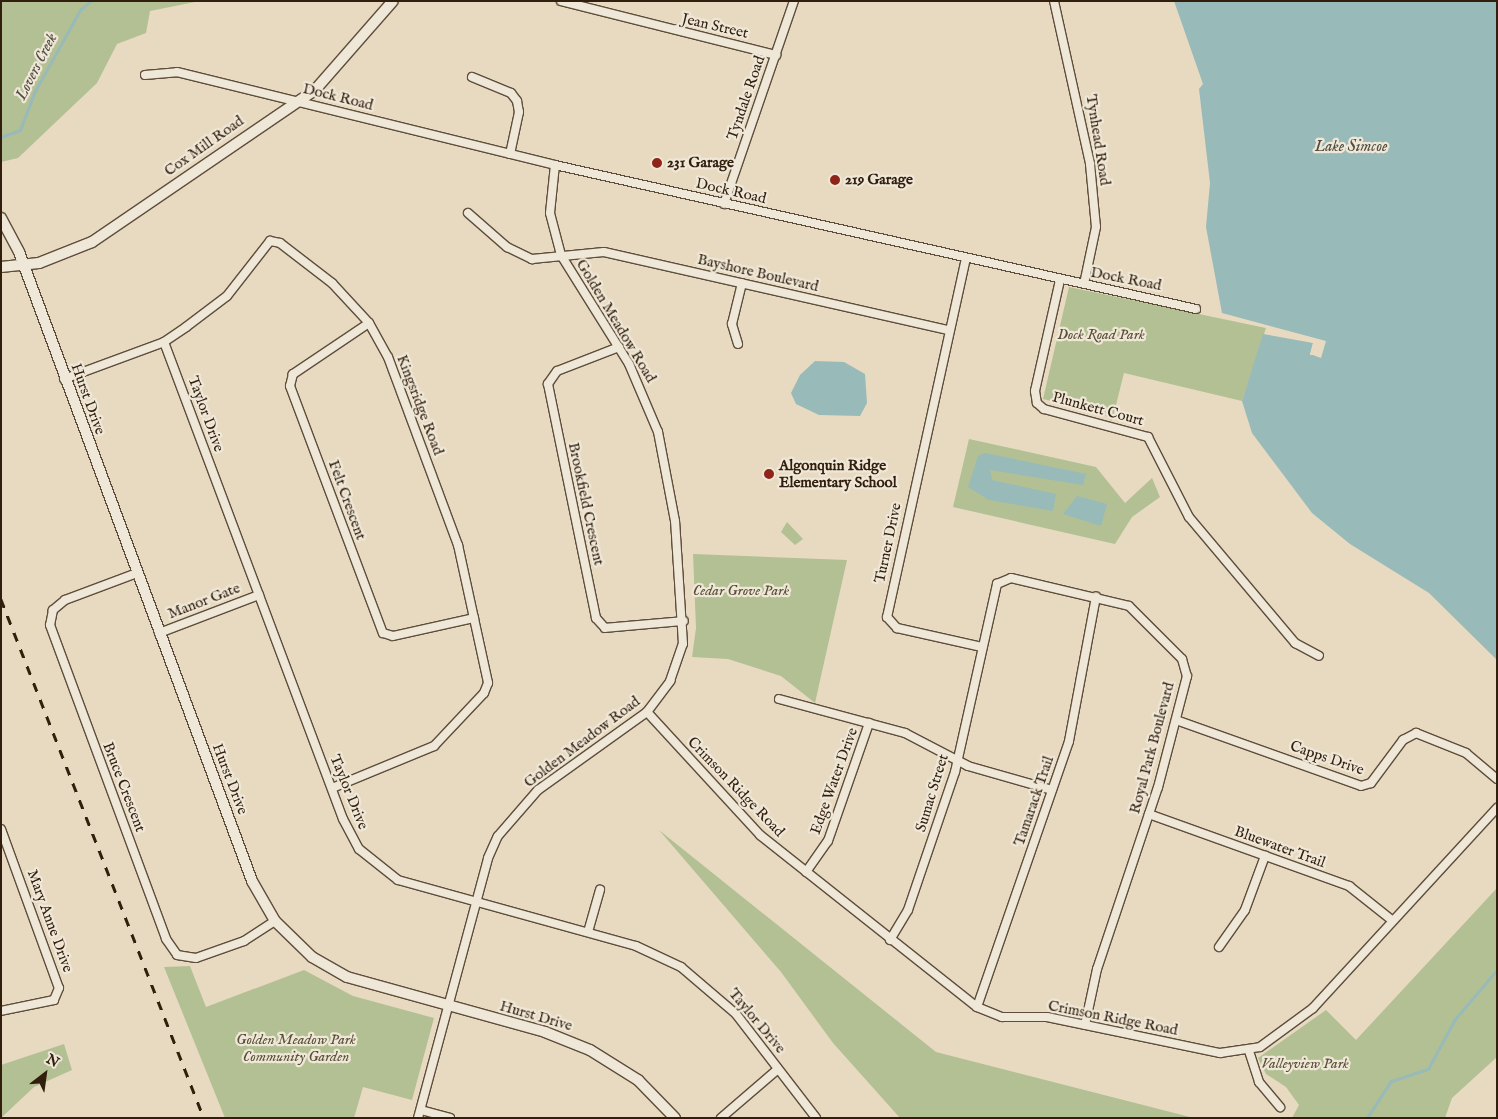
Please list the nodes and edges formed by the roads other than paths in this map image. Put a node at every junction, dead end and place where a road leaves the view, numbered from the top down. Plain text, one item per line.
1 (393, 1) edge
2 (561, 1) edge
3 (794, 1) edge
4 (1054, 1) edge
5 (776, 55) junction
6 (145, 75) dead end
7 (472, 77) dead end
8 (296, 101) junction
9 (510, 154) junction
10 (555, 164) junction
11 (724, 204) junction
12 (468, 213) dead end
13 (1, 218) edge
14 (561, 255) junction
15 (966, 258) junction
16 (23, 264) junction
17 (1, 267) edge
18 (1060, 280) junction
19 (742, 284) junction
20 (1084, 284) junction
21 (1196, 309) dead end
22 (369, 323) junction
23 (948, 330) junction
24 (164, 342) junction
25 (738, 344) dead end
26 (619, 347) junction
27 (64, 379) junction
28 (137, 573) junction
29 (259, 595) junction
30 (1096, 597) junction
31 (474, 618) junction
32 (684, 621) junction
33 (159, 633) junction
34 (982, 647) junction
35 (1319, 656) dead end
36 (779, 699) dead end
37 (647, 712) junction
38 (1176, 720) junction
39 (869, 724) junction
40 (957, 760) junction
41 (1497, 779) edge
42 (332, 788) junction
43 (1052, 790) junction
44 (1497, 808) edge
45 (1149, 814) junction
46 (1, 829) edge
47 (1265, 856) junction
48 (806, 872) junction
49 (600, 890) dead end
50 (476, 902) junction
51 (275, 921) junction
52 (1393, 921) junction
53 (588, 932) junction
54 (890, 940) junction
55 (1219, 947) dead end
56 (977, 1007) junction
57 (447, 1008) junction
58 (1, 1011) edge
59 (1085, 1025) junction
60 (1249, 1051) junction
61 (778, 1068) junction
62 (1280, 1107) dead end
63 (420, 1114) edge
64 (450, 1118) edge
65 (675, 1118) edge
66 (720, 1118) edge
67 (816, 1118) edge

1 - 8 street, Cox Mill Road
2 - 5 street, Jean Street
3 - 5 street, Tyndale Road
4 - 20 street, Tynhead Road
5 - 11 street, Tyndale Road
6 - 8 street, Dock Road
7 - 9 street
8 - 9 street, Dock Road
8 - 16 street, Cox Mill Road
9 - 10 street, Dock Road
10 - 11 street, Dock Road
10 - 14 street, Golden Meadow Road
11 - 15 street, Dock Road
12 - 14 street, Bayshore Boulevard
13 - 16 street, Hurst Drive
14 - 19 street, Bayshore Boulevard
14 - 26 street, Golden Meadow Road
15 - 18 street, Dock Road
15 - 23 street, Turner Drive
16 - 17 street, Cox Mill Road
16 - 27 street, Hurst Drive
18 - 20 street, Dock Road
18 - 35 street, Plunkett Court
19 - 23 street, Bayshore Boulevard
19 - 25 street
20 - 21 street, Dock Road
22 - 24 street, Kingsridge Road
22 - 31 street, Kingsridge Road
22 - 31 street, Felt Crescent
23 - 34 street, Turner Drive
24 - 27 street, Kingsridge Road
24 - 29 street, Taylor Drive
26 - 32 street, Golden Meadow Road
26 - 32 street, Brookfield Crescent
27 - 28 street, Hurst Drive
28 - 33 street, Hurst Drive
28 - 51 street, Bruce Crescent
29 - 33 street, Manor Gate
29 - 42 street, Taylor Drive
30 - 34 street, Royal Park Boulevard
30 - 38 street, Royal Park Boulevard
30 - 43 street, Tamarack Trail
31 - 42 street, Kingsridge Road
32 - 37 street, Golden Meadow Road
33 - 51 street, Hurst Drive
34 - 40 street, Sumac Street
36 - 39 street
37 - 48 street, Crimson Ridge Road
37 - 50 street, Golden Meadow Road
38 - 41 street, Capps Drive
38 - 45 street, Royal Park Boulevard
39 - 40 street
39 - 48 street, Edge Water Drive
40 - 43 street
40 - 54 street, Sumac Street
42 - 50 street, Taylor Drive
43 - 56 street, Tamarack Trail
44 - 52 street
45 - 47 street, Bluewater Trail
45 - 59 street, Royal Park Boulevard
46 - 58 street, Mary Anne Drive
47 - 52 street, Bluewater Trail
47 - 55 street
48 - 54 street, Crimson Ridge Road
49 - 53 street
50 - 53 street, Taylor Drive
50 - 57 street, Golden Meadow Road
51 - 57 street, Hurst Drive
52 - 60 street
53 - 61 street, Taylor Drive
54 - 56 street, Crimson Ridge Road
56 - 59 street, Crimson Ridge Road
57 - 63 street, Golden Meadow Road
57 - 65 street, Hurst Drive
59 - 60 street, Crimson Ridge Road
60 - 62 street
61 - 66 street
61 - 67 street, Taylor Drive
63 - 64 street

